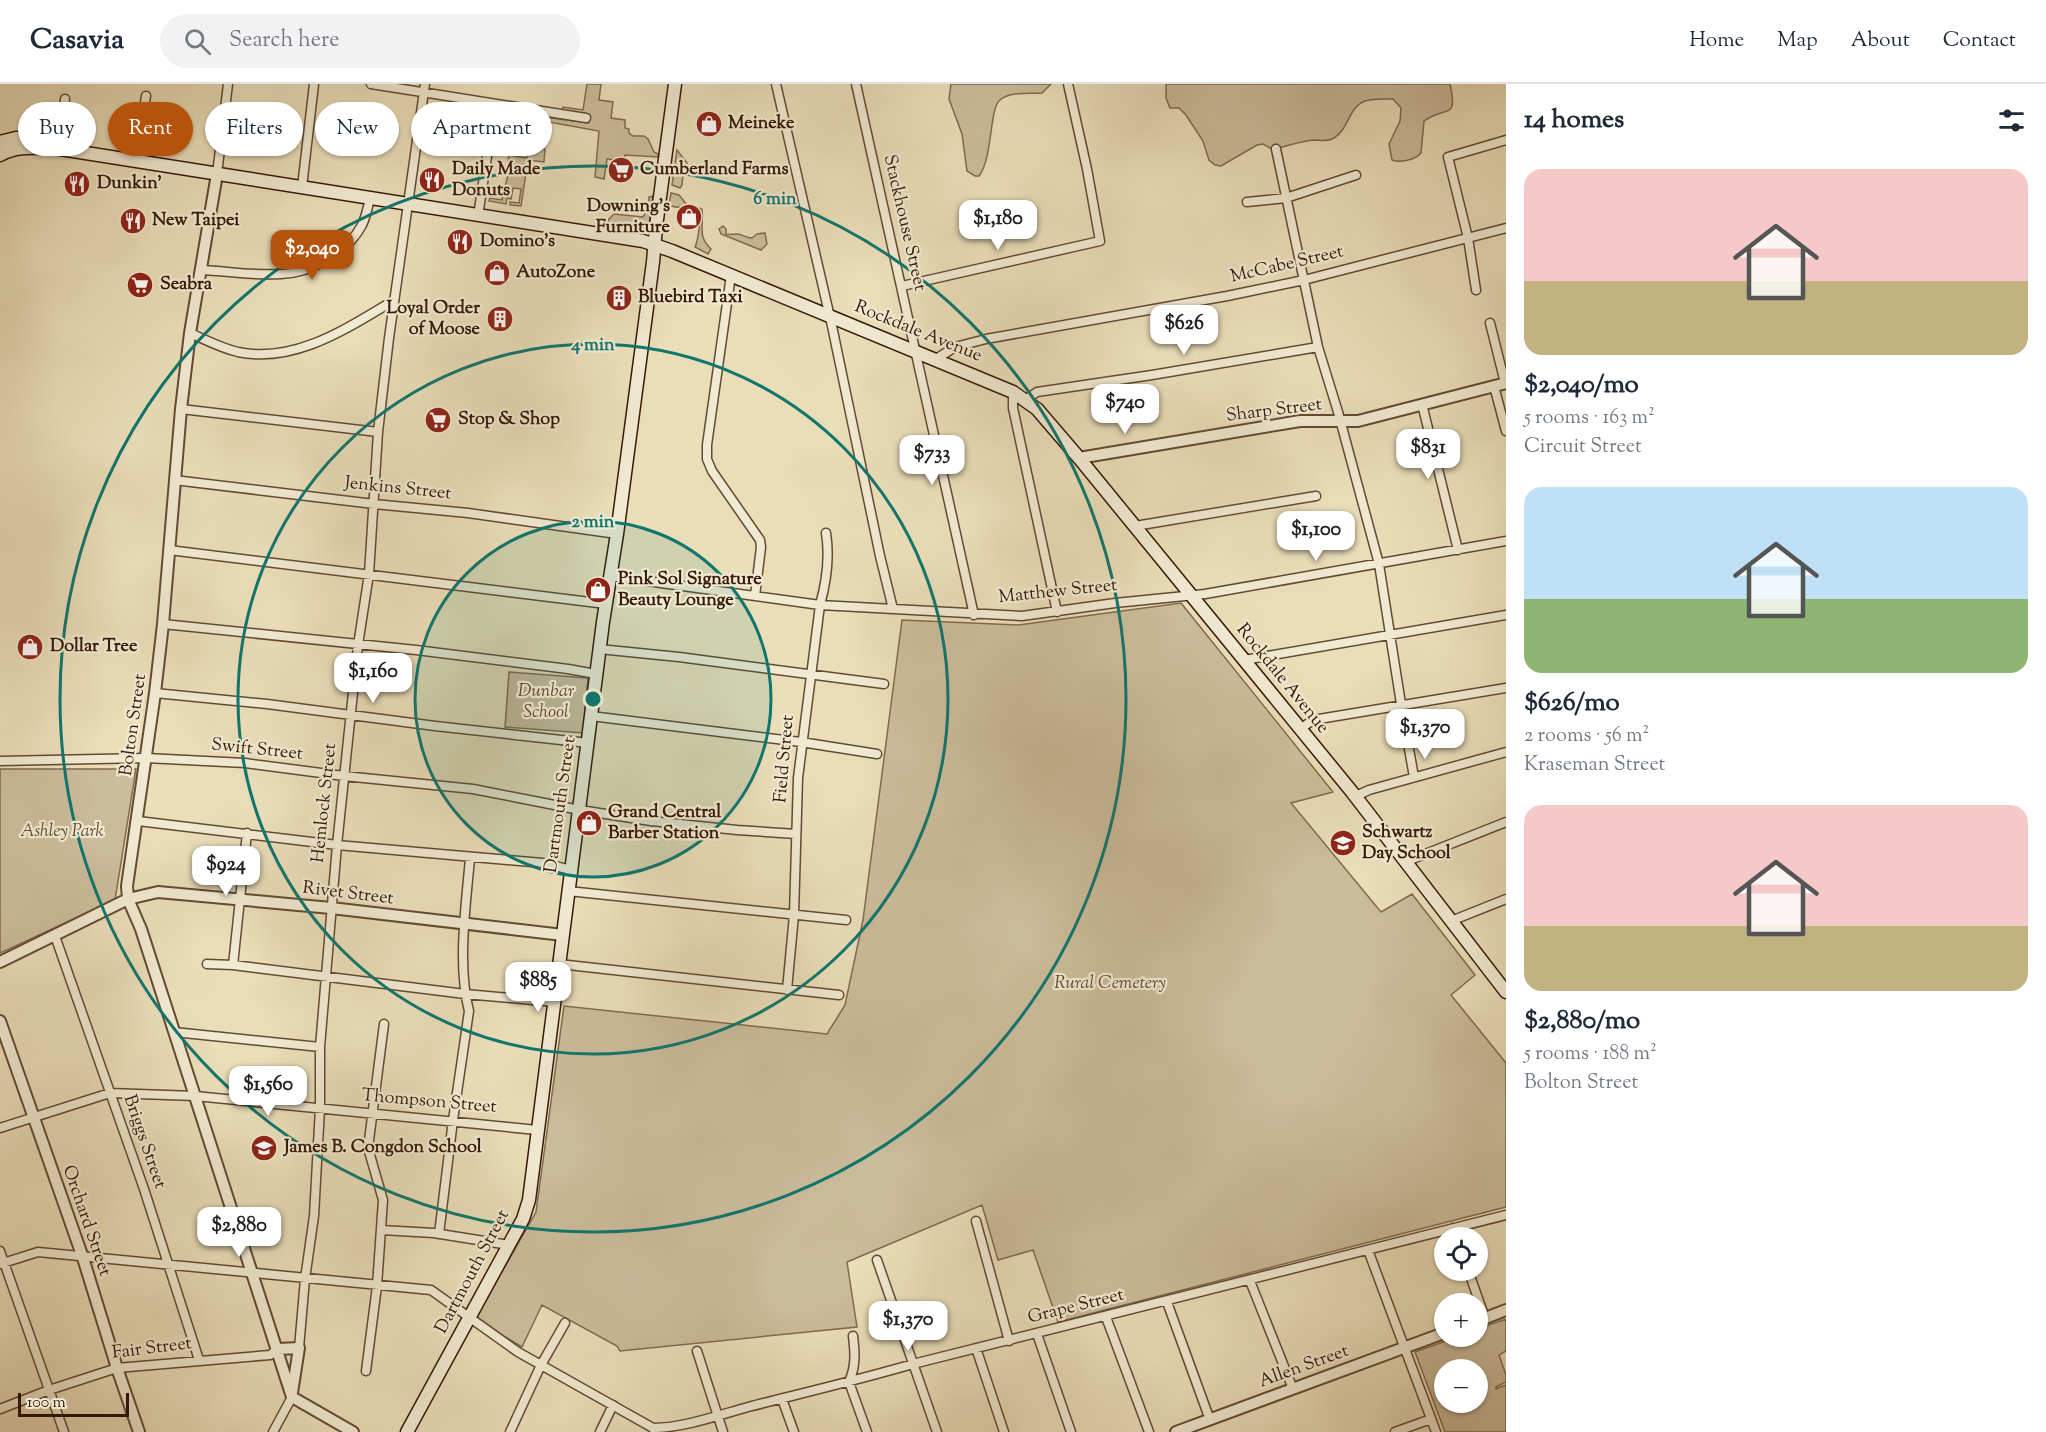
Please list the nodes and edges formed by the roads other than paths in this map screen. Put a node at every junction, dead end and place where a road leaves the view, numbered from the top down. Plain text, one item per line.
1 (228, 84) edge
2 (314, 84) edge
3 (371, 84) edge
4 (675, 84) edge
5 (777, 84) edge
6 (856, 84) edge
7 (1068, 84) edge
8 (424, 88) edge
9 (146, 96) dead end
10 (65, 99) dead end
11 (64, 102) edge
12 (486, 102) edge
13 (552, 112) edge
14 (586, 117) dead end
15 (0, 134) edge
16 (16, 138) joint
17 (1506, 140) edge
18 (0, 142) edge
19 (18, 149) edge
20 (1276, 149) dead end
21 (0, 155) edge
22 (96, 155) edge
23 (487, 156) edge
24 (136, 161) junction
25 (217, 174) junction
26 (1356, 175) dead end
27 (302, 187) junction
28 (370, 198) junction
29 (1286, 198) junction
30 (1247, 202) dead end
31 (407, 205) junction
32 (478, 216) junction
33 (1506, 228) edge
34 (1468, 237) junction
35 (655, 244) junction
36 (201, 270) junction
37 (731, 275) junction
38 (1304, 280) junction
39 (902, 286) junction
40 (1476, 290) dead end
41 (393, 301) junction
42 (829, 315) junction
43 (1490, 323) dead end
44 (190, 333) junction
45 (1318, 347) junction
46 (916, 351) junction
47 (936, 359) junction
48 (1502, 384) edge
49 (1013, 392) junction
50 (1025, 400) junction
51 (1422, 404) junction
52 (181, 409) junction
53 (1341, 421) junction
54 (1506, 431) edge
55 (378, 432) junction
56 (1079, 458) junction
57 (174, 480) junction
58 (1316, 496) dead end
59 (374, 504) junction
60 (1135, 526) junction
61 (826, 533) dead end
62 (617, 534) junction
63 (1506, 542) edge
64 (1458, 549) junction
65 (169, 550) junction
66 (1379, 564) junction
67 (369, 574) junction
68 (610, 576) junction
69 (1190, 595) junction
70 (755, 596) junction
71 (606, 604) junction
72 (820, 605) junction
73 (893, 609) junction
74 (1057, 612) junction
75 (974, 615) junction
76 (1506, 615) edge
77 (163, 624) junction
78 (1391, 635) junction
79 (358, 645) junction
80 (599, 649) junction
81 (1244, 660) junction
82 (596, 674) junction
83 (811, 674) junction
84 (884, 684) dead end
85 (1506, 688) edge
86 (155, 693) junction
87 (1401, 704) junction
88 (351, 715) junction
89 (591, 716) junction
90 (1300, 729) junction
91 (801, 742) junction
92 (588, 743) junction
93 (1506, 752) edge
94 (877, 754) dead end
95 (146, 758) junction
96 (0, 761) edge
97 (344, 776) junction
98 (1414, 777) junction
99 (1356, 796) junction
100 (580, 810) junction
101 (138, 821) junction
102 (1506, 822) edge
103 (246, 833) junction
104 (796, 834) junction
105 (337, 845) junction
106 (470, 858) junction
107 (1405, 862) junction
108 (571, 870) junction
109 (568, 891) junction
110 (128, 899) junction
111 (239, 899) junction
112 (1506, 899) edge
113 (331, 908) junction
114 (794, 915) junction
115 (846, 920) dead end
116 (1451, 921) junction
117 (465, 924) junction
118 (55, 936) junction
119 (563, 936) junction
120 (0, 962) edge
121 (207, 964) dead end
122 (559, 964) junction
123 (233, 965) junction
124 (325, 976) junction
125 (786, 990) junction
126 (1506, 992) edge
127 (465, 994) junction
128 (839, 995) dead end
129 (555, 1002) junction
130 (0, 1021) edge
131 (384, 1024) dead end
132 (174, 1032) junction
133 (320, 1047) junction
134 (110, 1093) junction
135 (195, 1096) junction
136 (320, 1108) junction
137 (373, 1114) junction
138 (33, 1118) junction
139 (453, 1120) junction
140 (0, 1128) edge
141 (537, 1130) junction
142 (1506, 1215) edge
143 (976, 1221) dead end
144 (1457, 1227) edge
145 (381, 1230) junction
146 (1434, 1233) edge
147 (439, 1234) junction
148 (509, 1245) junction
149 (1368, 1250) junction
150 (0, 1251) edge
151 (83, 1258) junction
152 (877, 1260) dead end
153 (2, 1263) edge
154 (169, 1265) junction
155 (252, 1272) junction
156 (305, 1279) junction
157 (1250, 1281) junction
158 (377, 1286) junction
159 (1167, 1302) junction
160 (1506, 1310) edge
161 (1488, 1316) edge
162 (1106, 1317) junction
163 (470, 1318) junction
164 (565, 1323) dead end
165 (1037, 1334) junction
166 (853, 1336) dead end
167 (1434, 1337) edge
168 (1009, 1341) junction
169 (1405, 1347) junction
170 (299, 1348) junction
171 (976, 1348) junction
172 (278, 1349) junction
173 (697, 1351) dead end
174 (199, 1360) junction
175 (913, 1364) junction
176 (541, 1365) junction
177 (117, 1368) junction
178 (366, 1371) dead end
179 (849, 1383) junction
180 (1293, 1389) junction
181 (49, 1390) junction
182 (292, 1397) junction
183 (782, 1399) junction
184 (613, 1405) junction
185 (0, 1409) edge
186 (717, 1415) junction
187 (1431, 1419) junction
188 (1210, 1420) junction
189 (1195, 1429) edge
190 (654, 1430) edge
191 (63, 1432) edge
192 (139, 1432) edge
193 (273, 1432) edge
194 (353, 1432) edge
195 (408, 1432) edge
196 (510, 1432) edge
197 (600, 1432) edge
198 (723, 1432) edge
199 (794, 1432) edge
200 (867, 1432) edge
201 (937, 1432) edge
202 (1004, 1432) edge
203 (1071, 1432) edge
204 (1149, 1432) edge
205 (1176, 1432) edge
206 (1395, 1432) edge
207 (1436, 1432) edge

1 - 25 street, Bolton Street
2 - 27 street
3 - 8 street
4 - 35 main road, Dartmouth Street
5 - 42 street
6 - 39 street, Stackhouse Street
7 - 39 street
8 - 12 street
8 - 31 street, Hemlock Street
9 - 24 street
10 - 11 street
13 - 14 street
15 - 16 main road
16 - 18 main road, Rockdale Avenue
17 - 34 street
19 - 21 main road, Rockdale Avenue
20 - 29 street
22 - 24 main road, Rockdale Avenue
23 - 32 street
24 - 25 main road, Rockdale Avenue
25 - 27 main road, Rockdale Avenue
25 - 36 street, Bolton Street
26 - 29 street
27 - 28 main road, Rockdale Avenue
28 - 31 main road, Rockdale Avenue
28 - 36 street
29 - 30 street
29 - 38 street
31 - 32 main road, Rockdale Avenue
31 - 41 street, Hemlock Street
32 - 35 main road, Rockdale Avenue
33 - 34 street, McCabe Street
34 - 38 street, McCabe Street
34 - 40 street
35 - 37 main road, Rockdale Avenue
35 - 62 main road, Dartmouth Street
36 - 44 street, Bolton Street
37 - 42 main road, Rockdale Avenue
37 - 70 street
38 - 45 street
38 - 47 street, McCabe Street
39 - 46 street, Stackhouse Street
41 - 44 street
41 - 55 street, Hemlock Street
42 - 46 main road, Rockdale Avenue
42 - 73 street
43 - 48 street
44 - 52 street, Bolton Street
45 - 50 street
45 - 53 street
46 - 47 main road, Rockdale Avenue
46 - 75 street, Stackhouse Street
47 - 49 main road, Rockdale Avenue
48 - 51 street, Sharp Street
48 - 54 street
49 - 50 main road, Rockdale Avenue
49 - 74 street
50 - 56 main road, Rockdale Avenue
51 - 53 street, Sharp Street
51 - 64 street
52 - 55 street
52 - 57 street, Bolton Street
53 - 56 street, Sharp Street
53 - 66 street
55 - 59 street, Hemlock Street
56 - 60 main road, Rockdale Avenue
57 - 59 street, Jenkins Street
57 - 65 street, Bolton Street
58 - 60 street
59 - 62 street, Jenkins Street
59 - 67 street, Hemlock Street
60 - 69 main road, Rockdale Avenue
61 - 72 street, Field Street
62 - 68 main road, Dartmouth Street
63 - 64 street, Matthew Street
64 - 66 street, Matthew Street
65 - 67 street
65 - 77 street, Bolton Street
66 - 69 street, Matthew Street
66 - 78 street
67 - 71 street
67 - 79 street, Hemlock Street
68 - 70 street, Matthew Street
68 - 71 main road, Dartmouth Street
69 - 74 street, Matthew Street
69 - 81 main road, Rockdale Avenue
70 - 72 street, Matthew Street
71 - 80 main road, Dartmouth Street
72 - 73 street, Matthew Street
72 - 83 street, Field Street
73 - 75 street, Matthew Street
74 - 75 street, Matthew Street
76 - 78 street
77 - 79 street
77 - 86 street, Bolton Street
78 - 81 street
78 - 87 street
79 - 82 street
79 - 88 street, Hemlock Street
80 - 82 main road, Dartmouth Street
80 - 83 street
81 - 90 main road, Rockdale Avenue
82 - 89 main road, Dartmouth Street
83 - 84 street
83 - 91 street, Field Street
85 - 87 street
86 - 88 street
86 - 95 street, Bolton Street
87 - 90 street
87 - 98 street
88 - 92 street
88 - 97 street, Hemlock Street
89 - 91 street
89 - 92 main road, Dartmouth Street
90 - 99 main road, Rockdale Avenue
91 - 94 street
91 - 104 street, Field Street
92 - 100 main road, Dartmouth Street
93 - 98 street
95 - 96 street, Swift Street
95 - 97 street, Swift Street
95 - 101 street, Bolton Street
97 - 100 street, Swift Street
97 - 105 street, Hemlock Street
98 - 99 street
99 - 107 main road, Rockdale Avenue
100 - 104 street, Swift Street
100 - 108 main road, Dartmouth Street
101 - 103 street
101 - 110 street, Bolton Street
102 - 107 street
103 - 105 street
103 - 111 street
104 - 114 street, Field Street
105 - 106 street
105 - 113 street, Hemlock Street
106 - 108 street
106 - 117 street
107 - 116 main road, Rockdale Avenue
108 - 109 main road, Dartmouth Street
109 - 114 street
109 - 119 main road, Dartmouth Street
110 - 111 street, Rivet Street
110 - 118 street, Rivet Street
110 - 132 street, Bolton Street
111 - 113 street, Rivet Street
111 - 123 street
112 - 116 street
113 - 117 street, Rivet Street
113 - 124 street, Hemlock Street
114 - 115 street
114 - 125 street, Field Street
116 - 126 main road, Rockdale Avenue
117 - 119 street, Rivet Street
117 - 127 street
118 - 120 street, Rivet Street
118 - 134 street, Briggs Street
119 - 122 main road, Dartmouth Street
121 - 123 street
122 - 125 street
122 - 129 main road, Dartmouth Street
123 - 124 street
124 - 127 street
124 - 133 street, Hemlock Street
125 - 128 street
127 - 129 street
127 - 139 street
129 - 141 main road, Dartmouth Street
130 - 138 street, Orchard Street
131 - 137 street
132 - 133 street
132 - 135 street, Bolton Street
133 - 136 street, Hemlock Street
134 - 135 street, Thompson Street
134 - 138 street, Thompson Street
134 - 154 street, Briggs Street
135 - 136 street, Thompson Street
135 - 155 street, Bolton Street
136 - 137 street, Thompson Street
136 - 156 street, Hemlock Street
137 - 139 street, Thompson Street
137 - 145 street
138 - 140 street, Thompson Street
138 - 151 street, Orchard Street
139 - 141 street, Thompson Street
139 - 147 street
141 - 148 main road, Dartmouth Street
142 - 144 street, Grape Street
143 - 168 street
145 - 147 street
145 - 158 street
146 - 149 street, Grape Street
147 - 148 street
148 - 163 main road, Dartmouth Street
149 - 157 street, Grape Street
149 - 169 street
150 - 153 street
151 - 153 street
151 - 154 street
151 - 177 street, Orchard Street
152 - 175 street
153 - 181 street
154 - 155 street
154 - 174 street, Briggs Street
155 - 156 street
155 - 172 street, Bolton Street
156 - 158 street
156 - 170 street, Hemlock Street
157 - 159 street, Grape Street
157 - 180 street
158 - 163 street
158 - 178 street
159 - 162 street, Grape Street
159 - 188 street
160 - 161 street
162 - 165 street, Grape Street
162 - 204 street
163 - 176 street
163 - 195 main road, Dartmouth Street
164 - 176 street
165 - 168 street, Grape Street
165 - 203 street
166 - 179 street
167 - 169 street, Allen Street
168 - 171 street, Grape Street
169 - 180 street, Allen Street
169 - 187 street
170 - 172 street, Fair Street
170 - 182 street
171 - 175 street, Grape Street
171 - 202 street
172 - 174 street, Fair Street
172 - 182 street
173 - 186 street
174 - 177 street, Fair Street
175 - 179 street, Grape Street
175 - 201 street
176 - 184 street
176 - 196 street
177 - 181 street, Fair Street
177 - 192 street, Orchard Street
179 - 183 street, Grape Street
179 - 200 street
180 - 188 street, Allen Street
181 - 185 street, Fair Street
181 - 191 street
182 - 193 street
182 - 194 street
183 - 186 street, Grape Street
183 - 199 street
184 - 190 street
184 - 197 street
186 - 190 street, Grape Street
186 - 198 street
187 - 206 street
187 - 207 street
188 - 189 street, Allen Street
189 - 205 street, Allen Street

